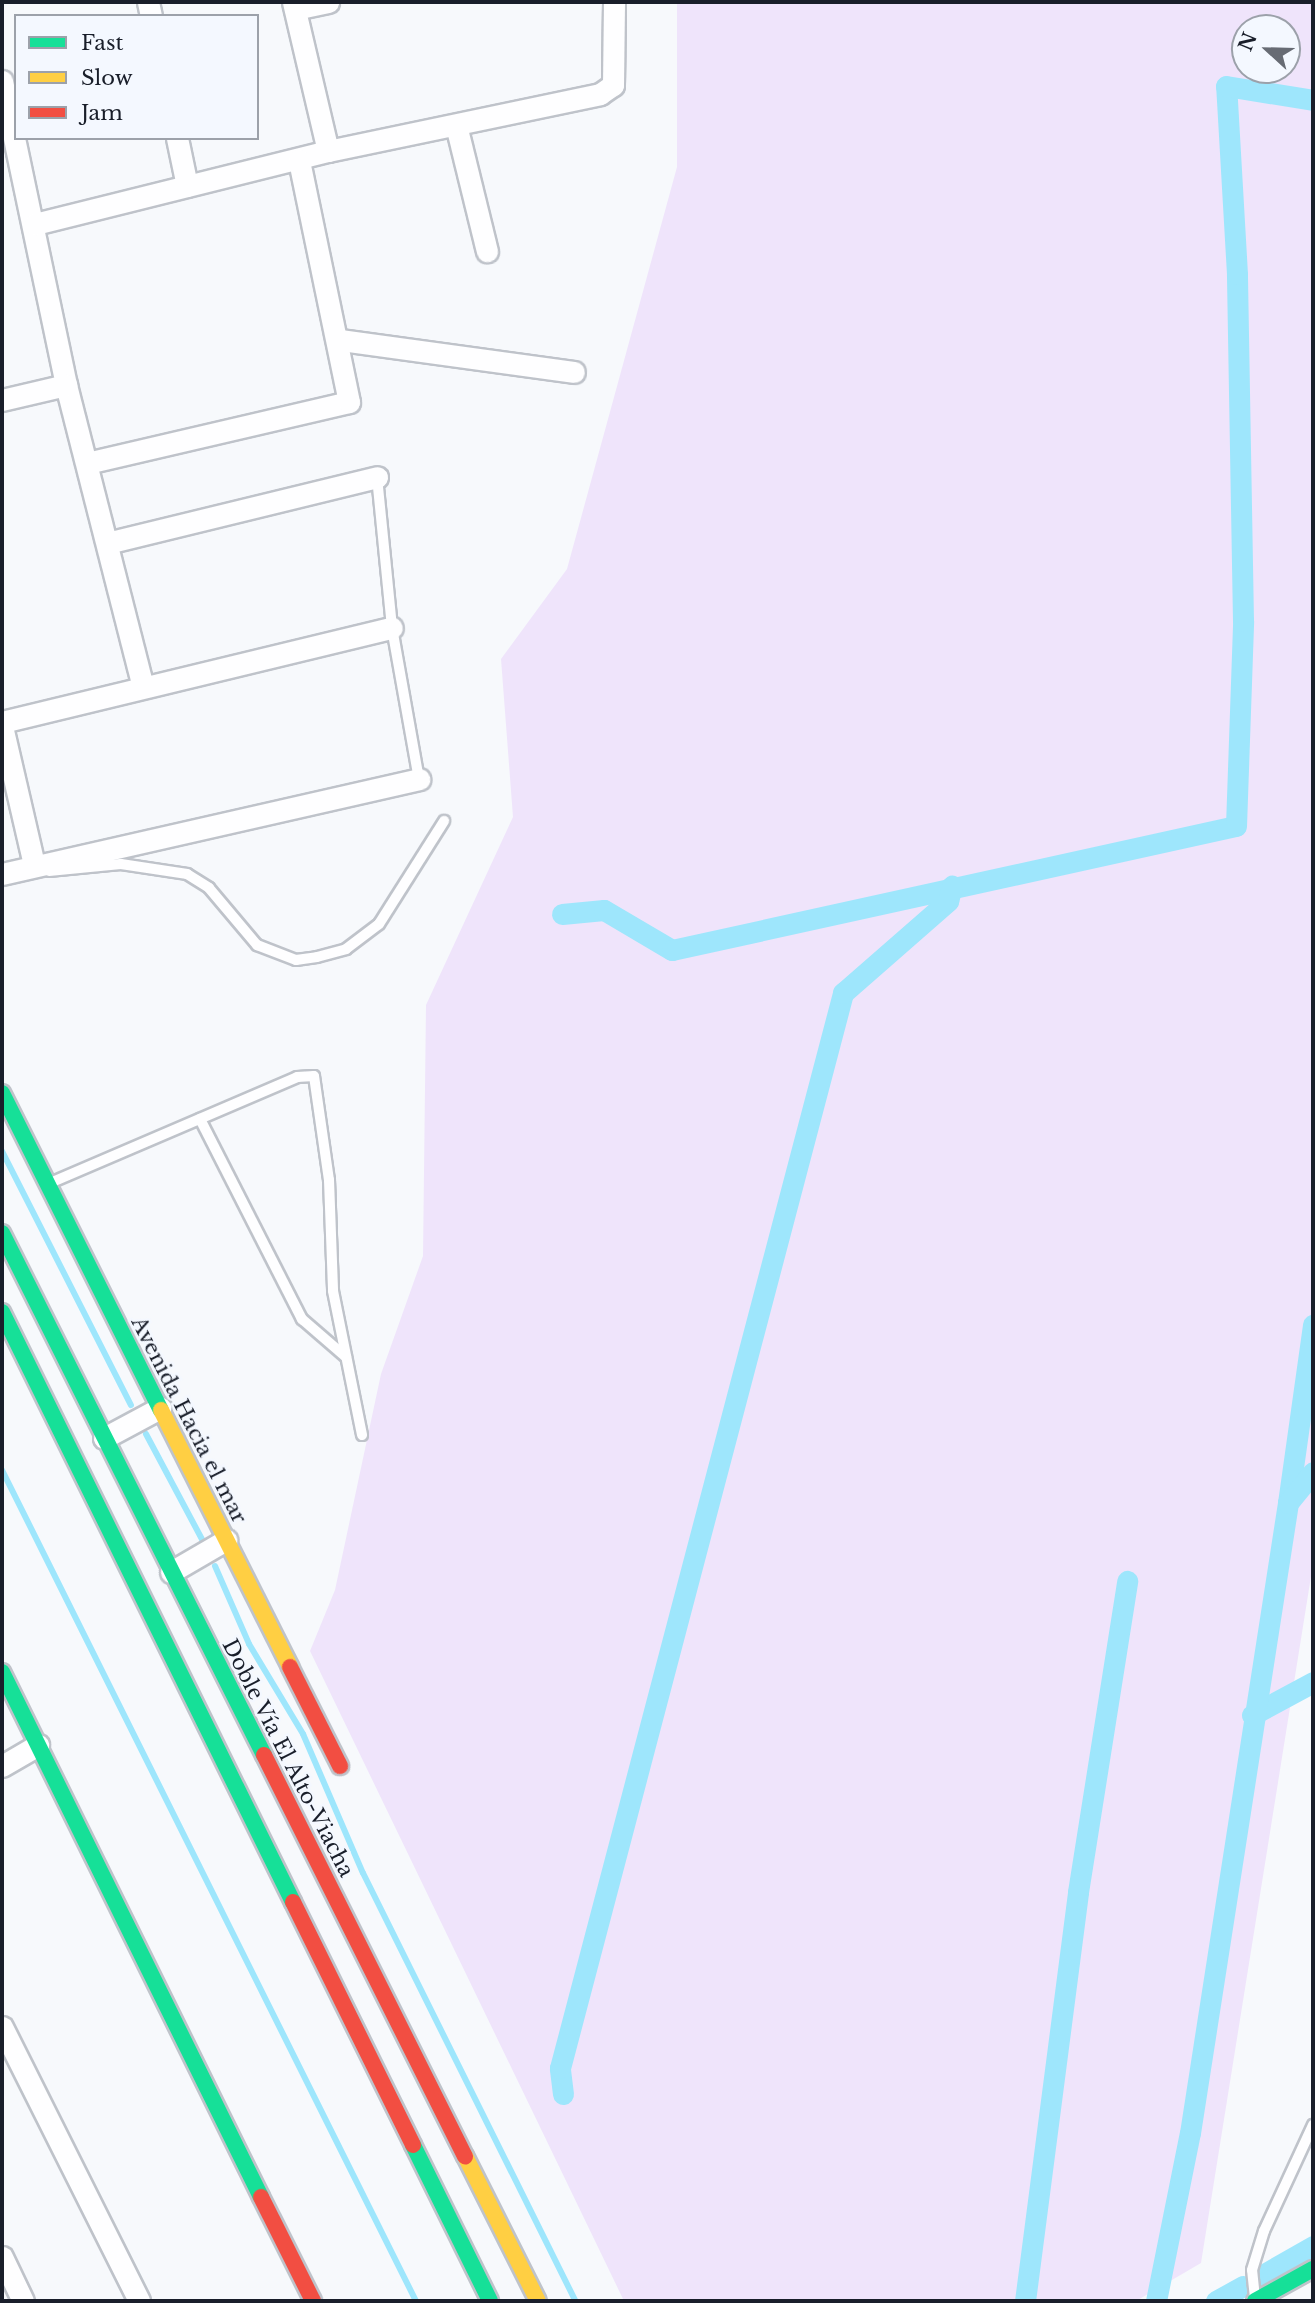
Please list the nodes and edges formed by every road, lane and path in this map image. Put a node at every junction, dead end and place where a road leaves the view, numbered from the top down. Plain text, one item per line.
1 (328, 2) edge
2 (614, 2) edge
3 (294, 5) edge
4 (2, 80) edge
5 (456, 125) junction
6 (14, 131) edge
7 (16, 140) edge
8 (177, 140) edge
9 (328, 151) junction
10 (299, 160) junction
11 (187, 186) junction
12 (36, 224) junction
13 (487, 251) dead end
14 (341, 340) junction
15 (574, 372) dead end
16 (66, 384) junction
17 (2, 400) edge
18 (87, 463) junction
19 (377, 477) joint
20 (107, 543) junction
21 (392, 628) junction
22 (143, 686) junction
23 (2, 724) edge
24 (419, 779) joint
25 (444, 821) dead end
26 (39, 864) junction
27 (2, 874) edge
28 (2, 1093) edge
29 (200, 1119) junction
30 (47, 1184) junction
31 (2, 1233) edge
32 (2, 1312) edge
33 (346, 1357) junction
34 (160, 1408) junction
35 (362, 1436) dead end
36 (104, 1438) junction
37 (226, 1540) junction
38 (171, 1572) junction
39 (2, 1672) edge
40 (38, 1745) junction
41 (2, 1766) edge
42 (340, 1766) dead end
43 (2, 2027) edge
44 (1313, 2125) edge
45 (2, 2258) edge
46 (1313, 2269) edge
47 (23, 2301) edge
48 (139, 2301) edge
49 (313, 2301) edge
50 (490, 2301) edge
51 (538, 2301) edge
52 (1255, 2301) edge

1 - 3 street
2 - 5 street
3 - 9 street
4 - 6 street
5 - 9 street
5 - 13 street
7 - 12 street
8 - 11 street
9 - 10 street
10 - 11 street
10 - 14 street
11 - 12 street
12 - 16 street
14 - 15 street
14 - 18 street
16 - 17 street
16 - 18 street
18 - 20 street
19 - 20 street
19 - 21 lane
20 - 22 street
21 - 22 street
21 - 24 lane
22 - 23 street
23 - 26 street
24 - 26 street
25 - 26 lane
26 - 27 street
28 - 30 main road, Avenida Hacia el mar
29 - 30 lane
29 - 33 lane
29 - 33 lane
30 - 34 main road, Avenida Hacia el mar
31 - 36 main road, Doble Vía El Alto-Viacha
32 - 50 main road
33 - 35 lane
34 - 36 street
34 - 37 main road, Avenida Hacia el mar
36 - 38 main road, Doble Vía El Alto-Viacha
37 - 38 street
37 - 42 main road, Avenida Hacia el mar
38 - 51 main road, Doble Vía El Alto-Viacha
39 - 40 main road
40 - 41 street
40 - 49 main road
43 - 48 street
44 - 52 lane
45 - 47 street
46 - 52 main road

